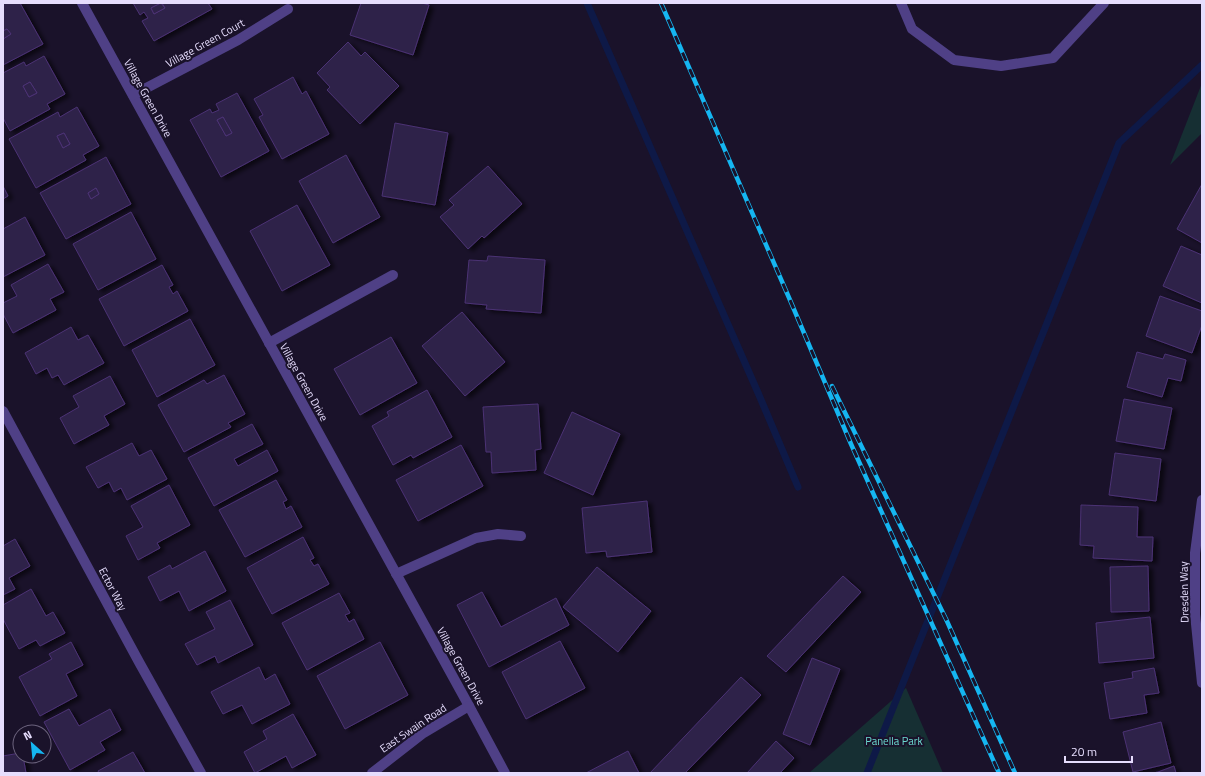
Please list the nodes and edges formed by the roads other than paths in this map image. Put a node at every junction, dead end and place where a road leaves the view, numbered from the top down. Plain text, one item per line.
1 (82, 3) edge
2 (901, 3) edge
3 (1104, 3) edge
4 (288, 9) dead end
5 (132, 95) junction
6 (394, 275) dead end
7 (269, 343) junction
8 (4, 415) edge
9 (1202, 500) edge
10 (521, 536) dead end
11 (396, 574) junction
12 (1202, 684) edge
13 (469, 706) junction
14 (201, 773) edge
15 (372, 773) edge
16 (505, 773) edge

1 - 5 street, Village Green Drive
2 - 3 street
4 - 5 street, Village Green Court
5 - 7 street, Village Green Drive
6 - 7 street
7 - 11 street, Village Green Drive
8 - 14 street, Ector Way
9 - 12 street, Dresden Way
10 - 11 street
11 - 13 street, Village Green Drive
13 - 15 street, East Swain Road
13 - 16 street, Village Green Drive

